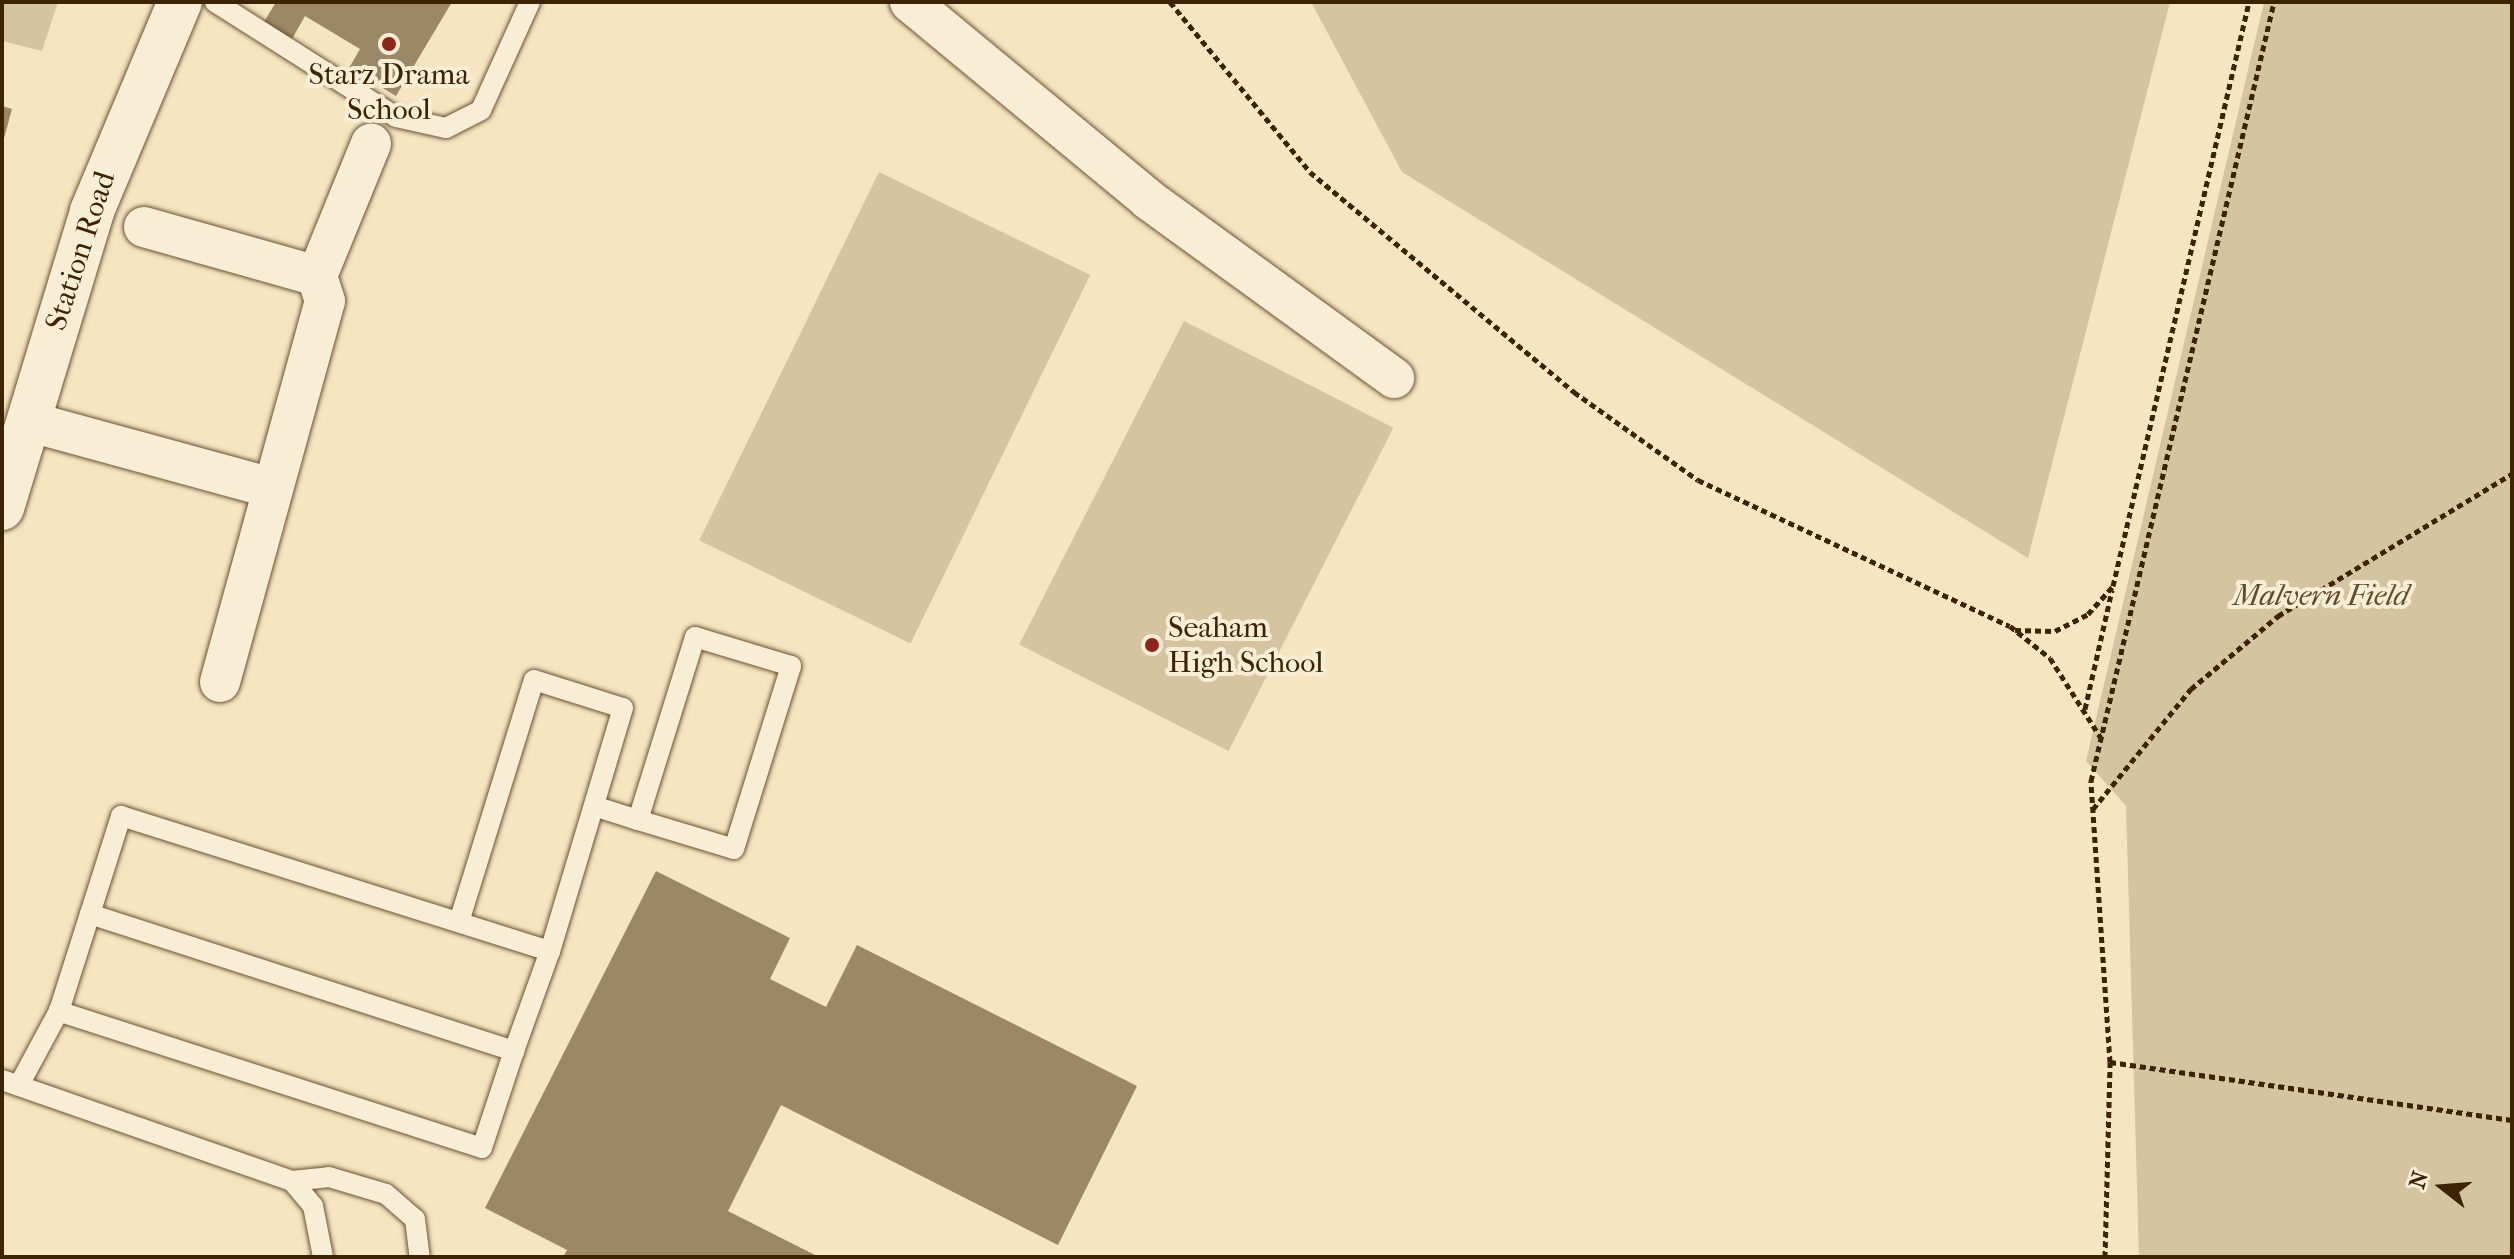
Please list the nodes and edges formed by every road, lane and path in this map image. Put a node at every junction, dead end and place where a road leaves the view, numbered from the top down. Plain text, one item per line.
1 (180, 2) edge
2 (215, 2) edge
3 (530, 2) edge
4 (910, 2) edge
5 (1170, 2) edge
6 (2249, 2) edge
7 (2274, 2) edge
8 (371, 144) dead end
9 (144, 227) dead end
10 (317, 276) junction
11 (1394, 378) dead end
12 (27, 421) junction
13 (2512, 474) edge
14 (272, 488) junction
15 (2, 508) edge
16 (2113, 586) junction
17 (2015, 630) junction
18 (220, 682) dead end
19 (2085, 709) junction
20 (2101, 738) junction
21 (594, 806) junction
22 (2092, 810) junction
23 (638, 820) junction
24 (90, 914) junction
25 (459, 922) junction
26 (550, 951) junction
27 (59, 1011) junction
28 (514, 1051) junction
29 (2110, 1062) junction
30 (11, 1082) edge
31 (2512, 1120) edge
32 (292, 1181) junction
33 (323, 1257) edge
34 (420, 1257) edge
35 (2105, 1257) edge

1 - 12 main road, Station Road
2 - 3 lane
4 - 11 street
5 - 17 path
6 - 16 path
7 - 20 path
8 - 10 street
9 - 10 street
10 - 14 street
12 - 14 street
12 - 15 main road, Station Road
13 - 22 path
14 - 18 street
16 - 17 path
16 - 19 path
17 - 19 path
19 - 20 path
20 - 22 path
21 - 23 lane
21 - 25 lane
21 - 26 lane
22 - 29 path
23 - 23 lane
24 - 25 lane
24 - 27 lane
24 - 28 lane
25 - 26 lane
26 - 28 lane
27 - 28 lane
27 - 30 lane
29 - 31 path
29 - 35 path
30 - 32 lane
32 - 33 lane
32 - 34 lane

